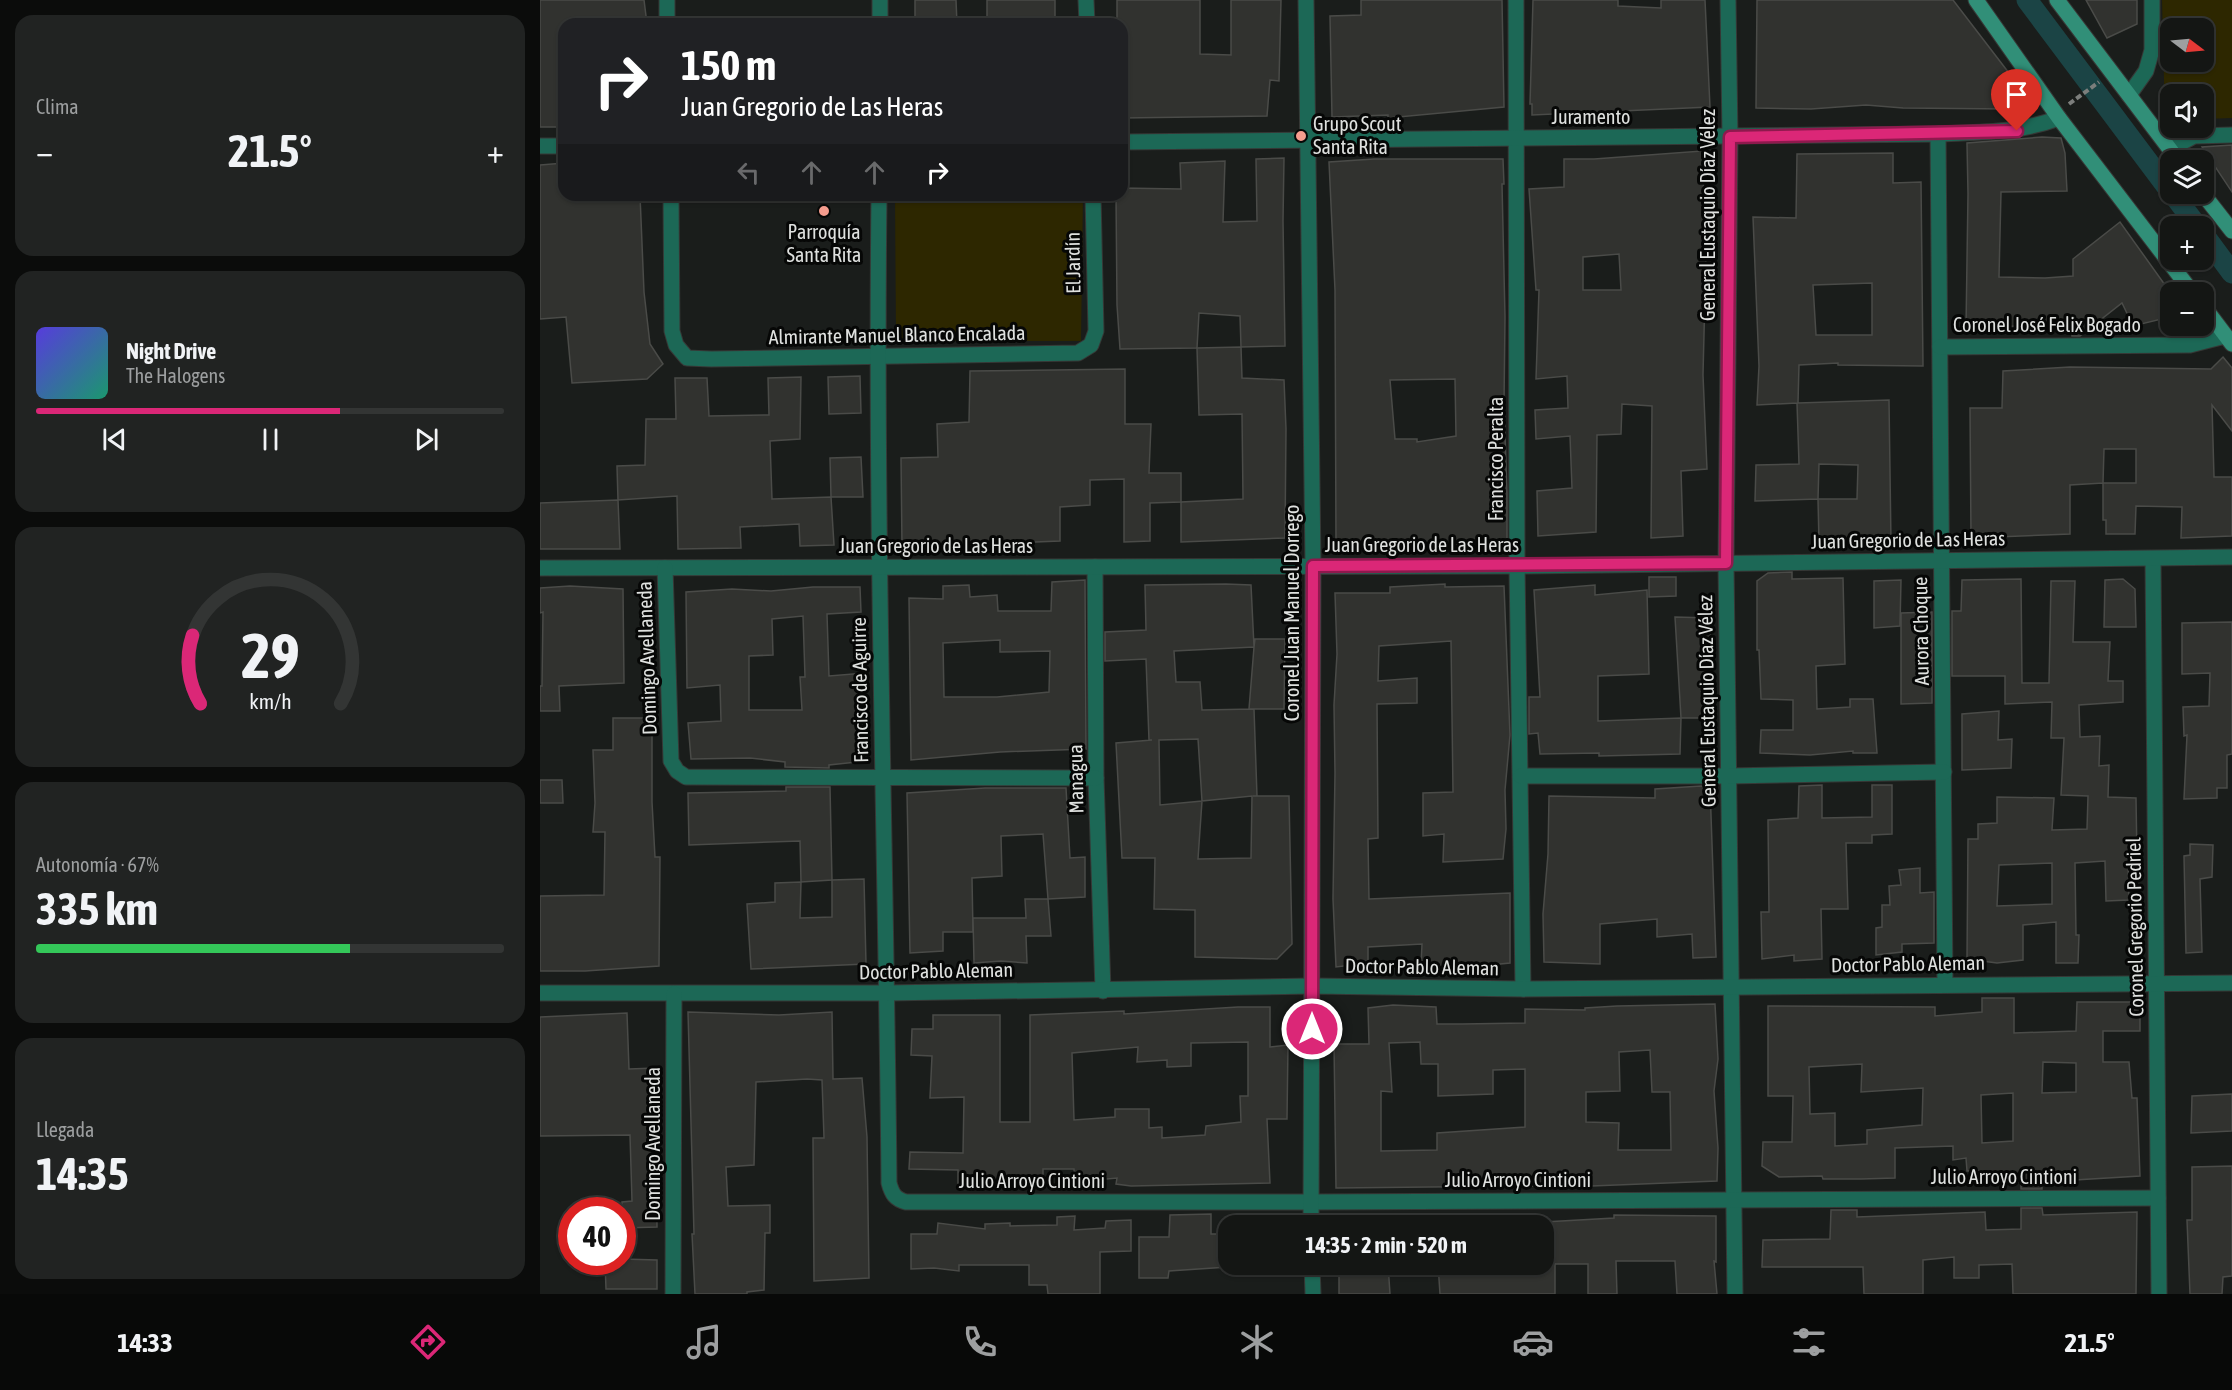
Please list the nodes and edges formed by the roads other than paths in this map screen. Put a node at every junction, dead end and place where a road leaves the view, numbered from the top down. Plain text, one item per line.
1 (666, 0) edge
2 (880, 0) edge
3 (1086, 0) edge
4 (1306, 0) edge
5 (1516, 0) edge
6 (1728, 0) edge
7 (1976, 0) edge
8 (2057, 0) edge
9 (2152, 0) edge
10 (667, 18) edge
11 (880, 18) edge
12 (1087, 18) edge
13 (2129, 95) junction
14 (2057, 116) junction
15 (1938, 134) junction
16 (2232, 135) edge
17 (1730, 137) junction
18 (1518, 138) junction
19 (1307, 141) junction
20 (1128, 142) edge
21 (540, 146) edge
22 (558, 146) edge
23 (2170, 150) edge
24 (2179, 150) edge
25 (671, 201) edge
26 (879, 201) edge
27 (1092, 201) edge
28 (2212, 204) edge
29 (2232, 231) edge
30 (2185, 282) edge
31 (2214, 320) edge
32 (1096, 331) joint
33 (2229, 340) edge
34 (1940, 347) junction
35 (877, 356) junction
36 (2232, 557) edge
37 (1941, 560) junction
38 (2153, 560) junction
39 (1726, 563) junction
40 (1313, 566) junction
41 (1517, 566) junction
42 (1095, 567) junction
43 (540, 568) edge
44 (665, 568) junction
45 (879, 568) junction
46 (1944, 772) junction
47 (1521, 776) junction
48 (1728, 776) junction
49 (883, 777) junction
50 (1096, 778) junction
51 (2232, 983) edge
52 (1945, 984) junction
53 (2157, 984) junction
54 (1312, 986) junction
55 (1732, 987) junction
56 (1523, 989) junction
57 (1103, 991) junction
58 (540, 993) edge
59 (887, 993) junction
60 (674, 994) junction
61 (889, 1183) joint
62 (2158, 1198) junction
63 (1736, 1199) junction
64 (1311, 1202) junction
65 (1311, 1215) edge
66 (1312, 1275) edge
67 (673, 1294) edge
68 (1313, 1294) edge
69 (1735, 1294) edge
70 (2159, 1294) edge

1 - 10 street
2 - 11 street
3 - 12 street
4 - 19 street, Coronel Juan Manuel Dorrego
5 - 18 street, Francisco Peralta
6 - 17 street, General Eustaquio Díaz Vélez
7 - 14 main road
8 - 13 main road
9 - 13 street
13 - 23 main road
14 - 15 street, Juramento
14 - 30 main road
15 - 17 street, Juramento
15 - 34 street, Aurora Choque
16 - 24 street
17 - 18 street, Juramento
17 - 39 street, General Eustaquio Díaz Vélez
18 - 19 street, Juramento
18 - 41 street, Francisco Peralta
19 - 20 street, Juramento
19 - 40 street, Coronel Juan Manuel Dorrego
21 - 22 street
25 - 35 street, Almirante Manuel Blanco Encalada
26 - 35 street, Francisco de Aguirre
27 - 32 street, El Jardín
28 - 29 main road
31 - 33 main road
32 - 35 street, Almirante Manuel Blanco Encalada
33 - 34 street, Coronel José Felix Bogado
34 - 37 street, Aurora Choque
35 - 45 street, Francisco de Aguirre
36 - 38 street, Juan Gregorio de Las Heras
37 - 38 street, Juan Gregorio de Las Heras
37 - 39 street, Juan Gregorio de Las Heras
37 - 46 street, Aurora Choque
38 - 53 street, Coronel Gregorio Pedriel
39 - 41 street, Juan Gregorio de Las Heras
39 - 48 street, General Eustaquio Díaz Vélez
40 - 41 street, Juan Gregorio de Las Heras
40 - 42 street, Juan Gregorio de Las Heras
40 - 54 street, Coronel Juan Manuel Dorrego
41 - 47 street, Francisco Peralta
42 - 45 street, Juan Gregorio de Las Heras
42 - 50 street, Managua
43 - 44 street, Juan Gregorio de Las Heras
44 - 45 street, Juan Gregorio de Las Heras
44 - 49 street, Domingo Avellaneda
45 - 49 street, Francisco de Aguirre
46 - 48 street
46 - 52 street, Aurora Choque
47 - 48 street
47 - 56 street, Francisco Peralta
48 - 55 street, General Eustaquio Díaz Vélez
49 - 50 street
49 - 59 street, Francisco de Aguirre
50 - 57 street, Managua
51 - 53 street, Doctor Pablo Aleman
52 - 53 street, Doctor Pablo Aleman
52 - 55 street, Doctor Pablo Aleman
53 - 62 street, Coronel Gregorio Pedriel
54 - 56 street, Doctor Pablo Aleman
54 - 57 street, Doctor Pablo Aleman
54 - 64 street, Coronel Juan Manuel Dorrego
55 - 56 street, Doctor Pablo Aleman
55 - 63 street, General Eustaquio Díaz Vélez
57 - 59 street, Doctor Pablo Aleman
58 - 60 street, Doctor Pablo Aleman
59 - 60 street, Doctor Pablo Aleman
59 - 61 street, Francisco de Aguirre
60 - 67 street, Domingo Avellaneda
61 - 64 street, Julio Arroyo Cintioni
62 - 63 street, Julio Arroyo Cintioni
62 - 70 street, Coronel Gregorio Pedriel
63 - 64 street, Julio Arroyo Cintioni
63 - 69 street, General Eustaquio Díaz Vélez
64 - 65 street, Coronel Juan Manuel Dorrego
66 - 68 street

